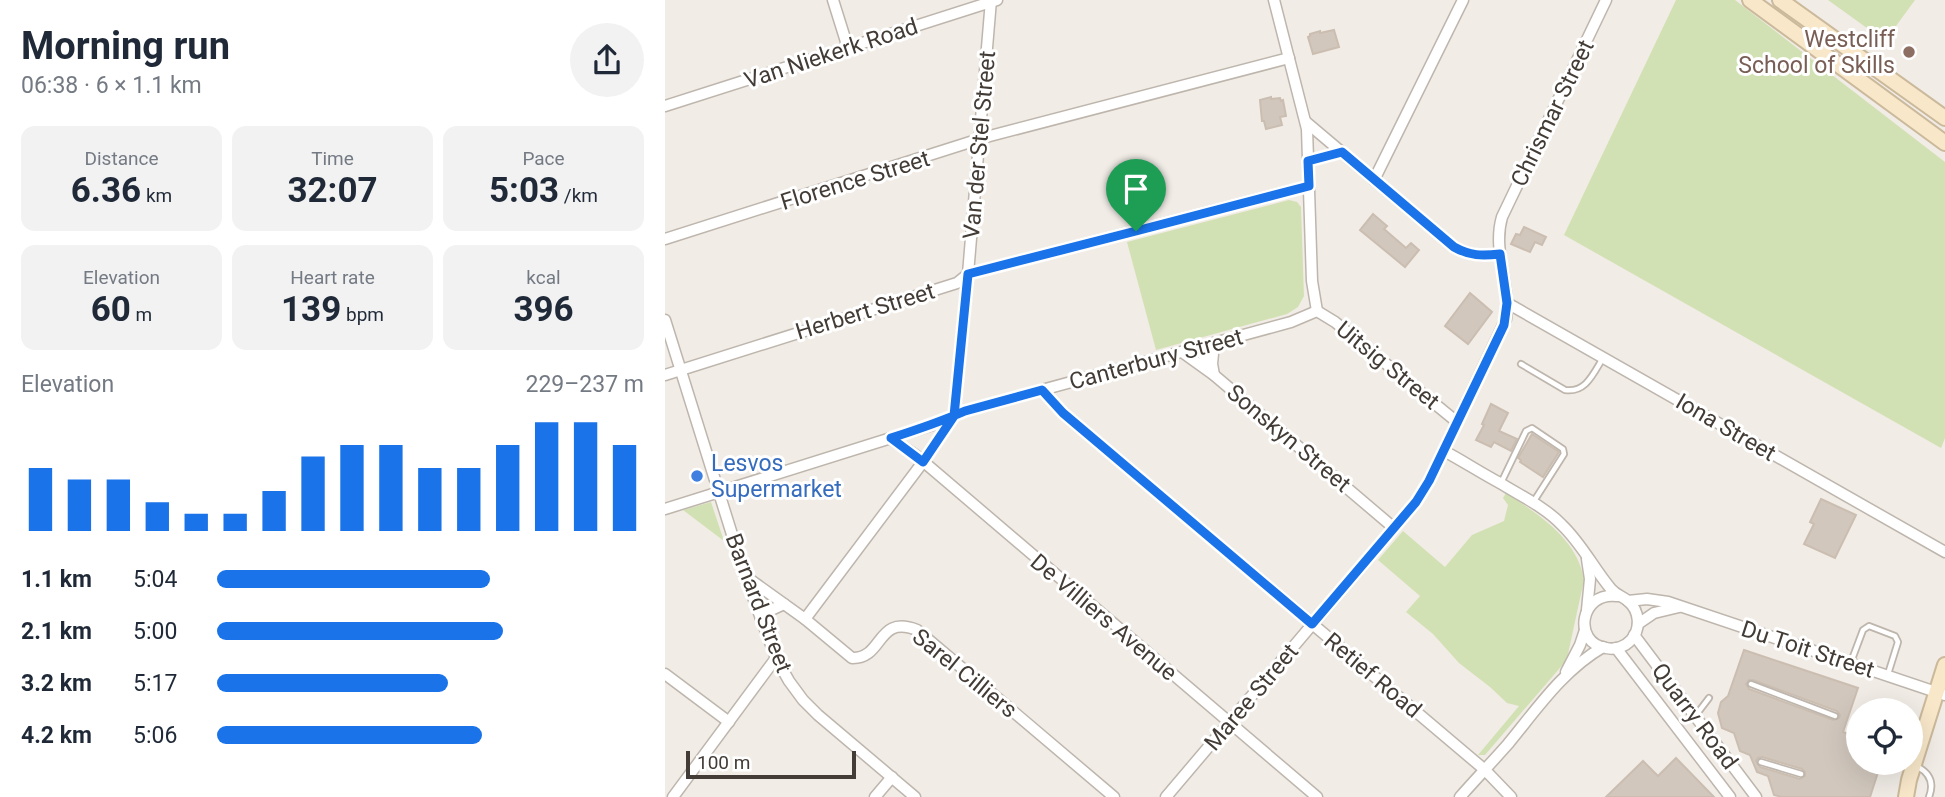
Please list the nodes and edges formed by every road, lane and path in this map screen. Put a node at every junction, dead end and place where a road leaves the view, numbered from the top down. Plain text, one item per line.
1 (833, 0) edge
2 (1274, 0) edge
3 (1463, 0) edge
4 (1606, 0) edge
5 (1750, 0) edge
6 (1780, 0) edge
7 (993, 1) edge
8 (848, 48) junction
9 (1289, 58) junction
10 (665, 106) edge
11 (1945, 118) edge
12 (1305, 122) junction
13 (978, 140) junction
14 (1945, 143) edge
15 (1342, 152) junction
16 (1308, 161) junction
17 (1374, 180) junction
18 (1309, 186) junction
19 (1500, 227) joint
20 (665, 239) edge
21 (1500, 254) junction
22 (968, 274) junction
23 (1507, 303) junction
24 (1317, 311) junction
25 (665, 320) edge
26 (1214, 344) junction
27 (1201, 347) junction
28 (1182, 352) junction
29 (1604, 358) junction
30 (1521, 364) dead end
31 (681, 370) junction
32 (665, 374) edge
33 (1214, 375) junction
34 (1042, 390) junction
35 (954, 416) junction
36 (1457, 422) junction
37 (891, 438) junction
38 (1444, 451) junction
39 (923, 462) junction
40 (1500, 484) junction
41 (718, 493) junction
42 (1533, 503) junction
43 (665, 509) edge
44 (1394, 528) junction
45 (1945, 552) edge
46 (1585, 553) junction
47 (745, 576) junction
48 (1617, 596) junction
49 (1628, 601) junction
50 (785, 604) junction
51 (1679, 607) junction
52 (1586, 611) junction
53 (761, 619) junction
54 (805, 619) junction
55 (1312, 624) junction
56 (1585, 629) junction
57 (1636, 630) junction
58 (1602, 648) junction
59 (1616, 648) junction
60 (776, 659) junction
61 (1851, 663) junction
62 (1945, 665) edge
63 (665, 674) edge
64 (1888, 675) junction
65 (1559, 684) junction
66 (1751, 684) dead end
67 (1941, 693) edge
68 (1709, 698) dead end
69 (1696, 716) junction
70 (1835, 716) dead end
71 (729, 722) junction
72 (1230, 723) junction
73 (1923, 741) edge
74 (1761, 762) dead end
75 (1485, 770) junction
76 (1923, 770) edge
77 (1801, 774) dead end
78 (1911, 775) edge
79 (892, 777) junction
80 (1909, 780) junction
81 (673, 797) edge
82 (875, 797) edge
83 (915, 797) edge
84 (1114, 797) edge
85 (1166, 797) edge
86 (1317, 797) edge
87 (1460, 797) edge
88 (1511, 797) edge
89 (1730, 797) edge
90 (1756, 797) edge
91 (1900, 797) edge
92 (1906, 797) edge
93 (1929, 797) edge

1 - 8 street
2 - 9 street
3 - 17 street
4 - 19 street, Chrismar Street
5 - 14 main road
6 - 11 main road
7 - 8 street, Van Niekerk Road
7 - 13 street, Van der Stel Street
8 - 10 street, Van Niekerk Road
9 - 12 street
9 - 13 street, Florence Street
12 - 15 street
12 - 16 street
13 - 20 street, Florence Street
13 - 22 street, Van der Stel Street
15 - 16 street
15 - 17 street
16 - 18 street
17 - 21 street
18 - 22 street, Herbert Street
18 - 24 street
19 - 21 street, Maree Street
21 - 23 street, Maree Street
22 - 31 street, Herbert Street
22 - 35 street, Van der Stel Street
23 - 29 street, Iona Street
23 - 36 street, Maree Street
24 - 26 street, Canterbury Street
24 - 36 street, Uitsig Street
25 - 31 street, Barnard Street
26 - 27 street, Canterbury Street
26 - 33 street
27 - 28 street, Canterbury Street
27 - 33 street
28 - 33 street, Sonskyn Street
28 - 34 street, Canterbury Street
29 - 30 lane
29 - 45 street, Iona Street
31 - 32 street, Herbert Street
31 - 41 street, Barnard Street
33 - 44 street, Sonskyn Street
34 - 35 street, Canterbury Street
34 - 55 street, Retief Road
35 - 37 street, Canterbury Street
35 - 39 street, Van der Stel Street
36 - 38 street, Maree Street
37 - 39 street, De Villiers Avenue
37 - 41 street, Canterbury Street
38 - 40 street
38 - 44 street, Maree Street
39 - 54 street, Van der Stel Street
39 - 72 street, De Villiers Avenue
40 - 42 street
40 - 42 lane
41 - 43 street, Canterbury Street
41 - 47 street, Barnard Street
42 - 46 street
44 - 55 street, Maree Street
46 - 48 street
46 - 52 street
47 - 50 street, Sarel Cilliers
47 - 53 street, Barnard Street
48 - 49 street
48 - 52 street
49 - 51 street, Du Toit Street
49 - 57 street
50 - 53 street
50 - 54 street, Sarel Cilliers
51 - 57 street
51 - 61 street, Du Toit Street
52 - 56 street
53 - 60 street, Barnard Street
54 - 84 street, Sarel Cilliers
55 - 72 street, Maree Street
55 - 75 street, Retief Road
56 - 58 street
56 - 65 street
57 - 59 street
57 - 69 street, Quarry Road
58 - 59 street
58 - 65 street
59 - 89 street, Quarry Road
60 - 71 street
60 - 79 street, Barnard Street
61 - 64 street, Du Toit Street
61 - 64 lane
62 - 67 main road
63 - 71 street
64 - 67 street, Du Toit Street
65 - 75 street
66 - 70 lane
67 - 73 main road
68 - 69 lane
69 - 90 street, Quarry Road
71 - 81 street
72 - 85 street, Maree Street
72 - 86 street, De Villiers Avenue
74 - 77 lane
75 - 87 street
75 - 88 street, Retief Road
76 - 93 lane
78 - 80 main road
79 - 82 street
79 - 83 street, Barnard Street
80 - 91 main road
80 - 92 main road

